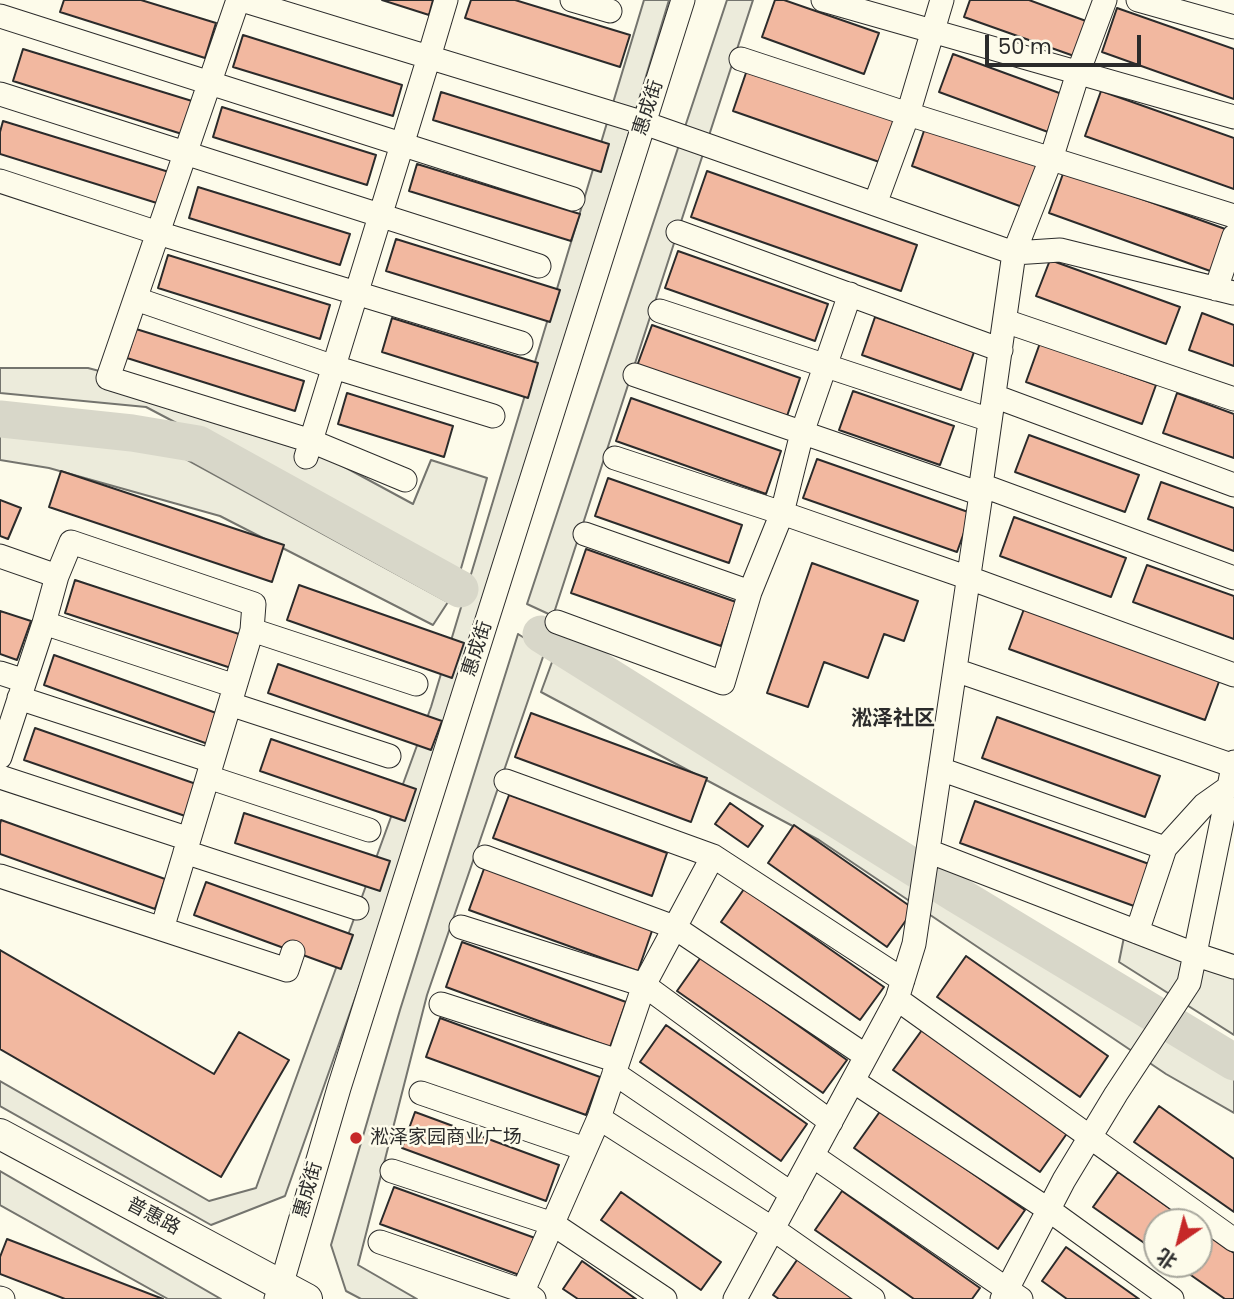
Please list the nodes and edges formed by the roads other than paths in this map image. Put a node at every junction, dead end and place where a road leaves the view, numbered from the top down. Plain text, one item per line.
1 (4, 0) edge
2 (240, 0) edge
3 (446, 0) edge
4 (572, 0) edge
5 (683, 0) edge
6 (823, 0) edge
7 (942, 0) edge
8 (1105, 0) edge
9 (1139, 0) edge
10 (0, 5) edge
11 (610, 12) dead end
12 (0, 16) edge
13 (1234, 27) edge
14 (933, 32) junction
15 (429, 57) junction
16 (741, 59) dead end
17 (1079, 73) junction
18 (210, 83) junction
19 (0, 94) edge
20 (908, 114) junction
21 (1234, 117) edge
22 (644, 123) junction
23 (403, 144) junction
24 (186, 153) junction
25 (1051, 159) junction
26 (0, 181) edge
27 (573, 199) dead end
28 (875, 204) junction
29 (381, 215) junction
30 (1234, 216) edge
31 (678, 232) dead end
32 (158, 233) junction
33 (1234, 236) edge
34 (1014, 253) junction
35 (539, 266) dead end
36 (356, 294) junction
37 (850, 294) junction
38 (1228, 294) edge
39 (136, 299) junction
40 (660, 311) dead end
41 (1005, 321) junction
42 (521, 342) dead end
43 (1001, 350) junction
44 (825, 366) junction
45 (334, 367) junction
46 (635, 375) dead end
47 (993, 396) junction
48 (1234, 399) edge
49 (493, 416) dead end
50 (990, 420) junction
51 (802, 433) junction
52 (308, 449) junction
53 (615, 458) dead end
54 (405, 480) dead end
55 (1234, 485) edge
56 (981, 490) junction
57 (782, 513) junction
58 (585, 534) dead end
59 (0, 555) edge
60 (57, 576) junction
61 (969, 578) junction
62 (1234, 578) edge
63 (750, 592) junction
64 (556, 622) dead end
65 (44, 623) junction
66 (252, 631) junction
67 (955, 670) junction
68 (0, 673) edge
69 (1234, 675) edge
70 (416, 684) dead end
71 (22, 689) junction
72 (233, 695) junction
73 (389, 756) dead end
74 (0, 757) edge
75 (210, 769) junction
76 (940, 769) junction
77 (1232, 771) edge
78 (0, 778) edge
79 (506, 781) dead end
80 (369, 830) dead end
81 (187, 845) junction
82 (1165, 848) junction
83 (928, 851) junction
84 (713, 856) junction
85 (485, 857) dead end
86 (1224, 862) edge
87 (0, 876) edge
88 (357, 908) dead end
89 (461, 927) dead end
90 (674, 928) junction
91 (162, 929) junction
92 (1137, 932) junction
93 (293, 951) dead end
94 (1194, 954) junction
95 (1234, 967) edge
96 (643, 985) junction
97 (900, 989) junction
98 (441, 1004) dead end
99 (866, 1056) junction
100 (616, 1067) junction
101 (853, 1081) junction
102 (421, 1093) dead end
103 (599, 1118) junction
104 (831, 1122) junction
105 (0, 1133) edge
106 (1090, 1137) junction
107 (585, 1149) junction
108 (813, 1156) junction
109 (392, 1171) dead end
110 (792, 1195) junction
111 (1049, 1210) junction
112 (553, 1224) junction
113 (773, 1229) junction
114 (1234, 1240) edge
115 (380, 1242) dead end
116 (288, 1295) edge
117 (529, 1295) edge
118 (1010, 1296) edge
119 (665, 1299) edge
120 (735, 1299) edge
121 (873, 1299) edge
122 (1172, 1299) edge

1 - 10 street
2 - 15 street
2 - 18 street
3 - 15 street
4 - 11 street
5 - 22 street, 惠成街
6 - 14 street
7 - 14 street
8 - 17 street
9 - 13 street
12 - 18 street
14 - 17 street
14 - 20 street
15 - 22 street
15 - 23 street
16 - 20 street
17 - 21 street
17 - 25 street
18 - 23 street
18 - 24 street
19 - 24 street
20 - 25 street
20 - 28 street
22 - 28 street
22 - 116 street, 惠成街
23 - 27 street
23 - 29 street
24 - 29 street
24 - 32 street
25 - 30 street
25 - 34 street
26 - 32 street
28 - 34 street
29 - 35 street
29 - 36 street
31 - 37 street
32 - 36 street
32 - 39 street
33 - 38 street
34 - 38 street
34 - 41 street
36 - 42 street
36 - 45 street
37 - 43 street
37 - 44 street
39 - 45 street
39 - 52 street
40 - 44 street
41 - 43 street
41 - 48 street
43 - 47 street
44 - 50 street
44 - 51 street
45 - 49 street
45 - 52 street
46 - 51 street
47 - 50 street
47 - 55 street
50 - 56 street
51 - 56 street
51 - 57 street
52 - 54 street
53 - 57 street
56 - 61 street
56 - 62 street
57 - 61 street
57 - 63 street
58 - 63 street
59 - 60 street
60 - 65 street
60 - 66 street
61 - 67 street
61 - 69 street
63 - 64 street
65 - 71 street
65 - 72 street
66 - 70 street
66 - 72 street
67 - 76 street
67 - 77 street
68 - 71 street
71 - 74 street
71 - 75 street
72 - 73 street
72 - 75 street
75 - 80 street
75 - 81 street
76 - 82 street
76 - 83 street
77 - 82 street
77 - 86 street
78 - 81 street
79 - 84 street
81 - 88 street
81 - 91 street
82 - 92 street
83 - 92 street
83 - 97 street
84 - 90 street
84 - 97 street
85 - 90 street
86 - 94 street
87 - 91 street
89 - 96 street
90 - 96 street
90 - 99 street
91 - 93 street
92 - 94 street
94 - 95 street
94 - 106 street
96 - 100 street
96 - 104 street
97 - 99 street
97 - 106 street
98 - 100 street
99 - 101 street
100 - 103 street
100 - 110 street
101 - 104 street
101 - 111 street
102 - 107 street
103 - 107 street
103 - 113 street
104 - 108 street
105 - 116 main road, 普惠路
106 - 111 street
106 - 114 street
107 - 112 street
108 - 110 street
108 - 118 street
109 - 112 street
110 - 113 street
111 - 118 street
111 - 122 street
112 - 117 street
112 - 119 street
113 - 120 street
113 - 121 street
115 - 117 street

